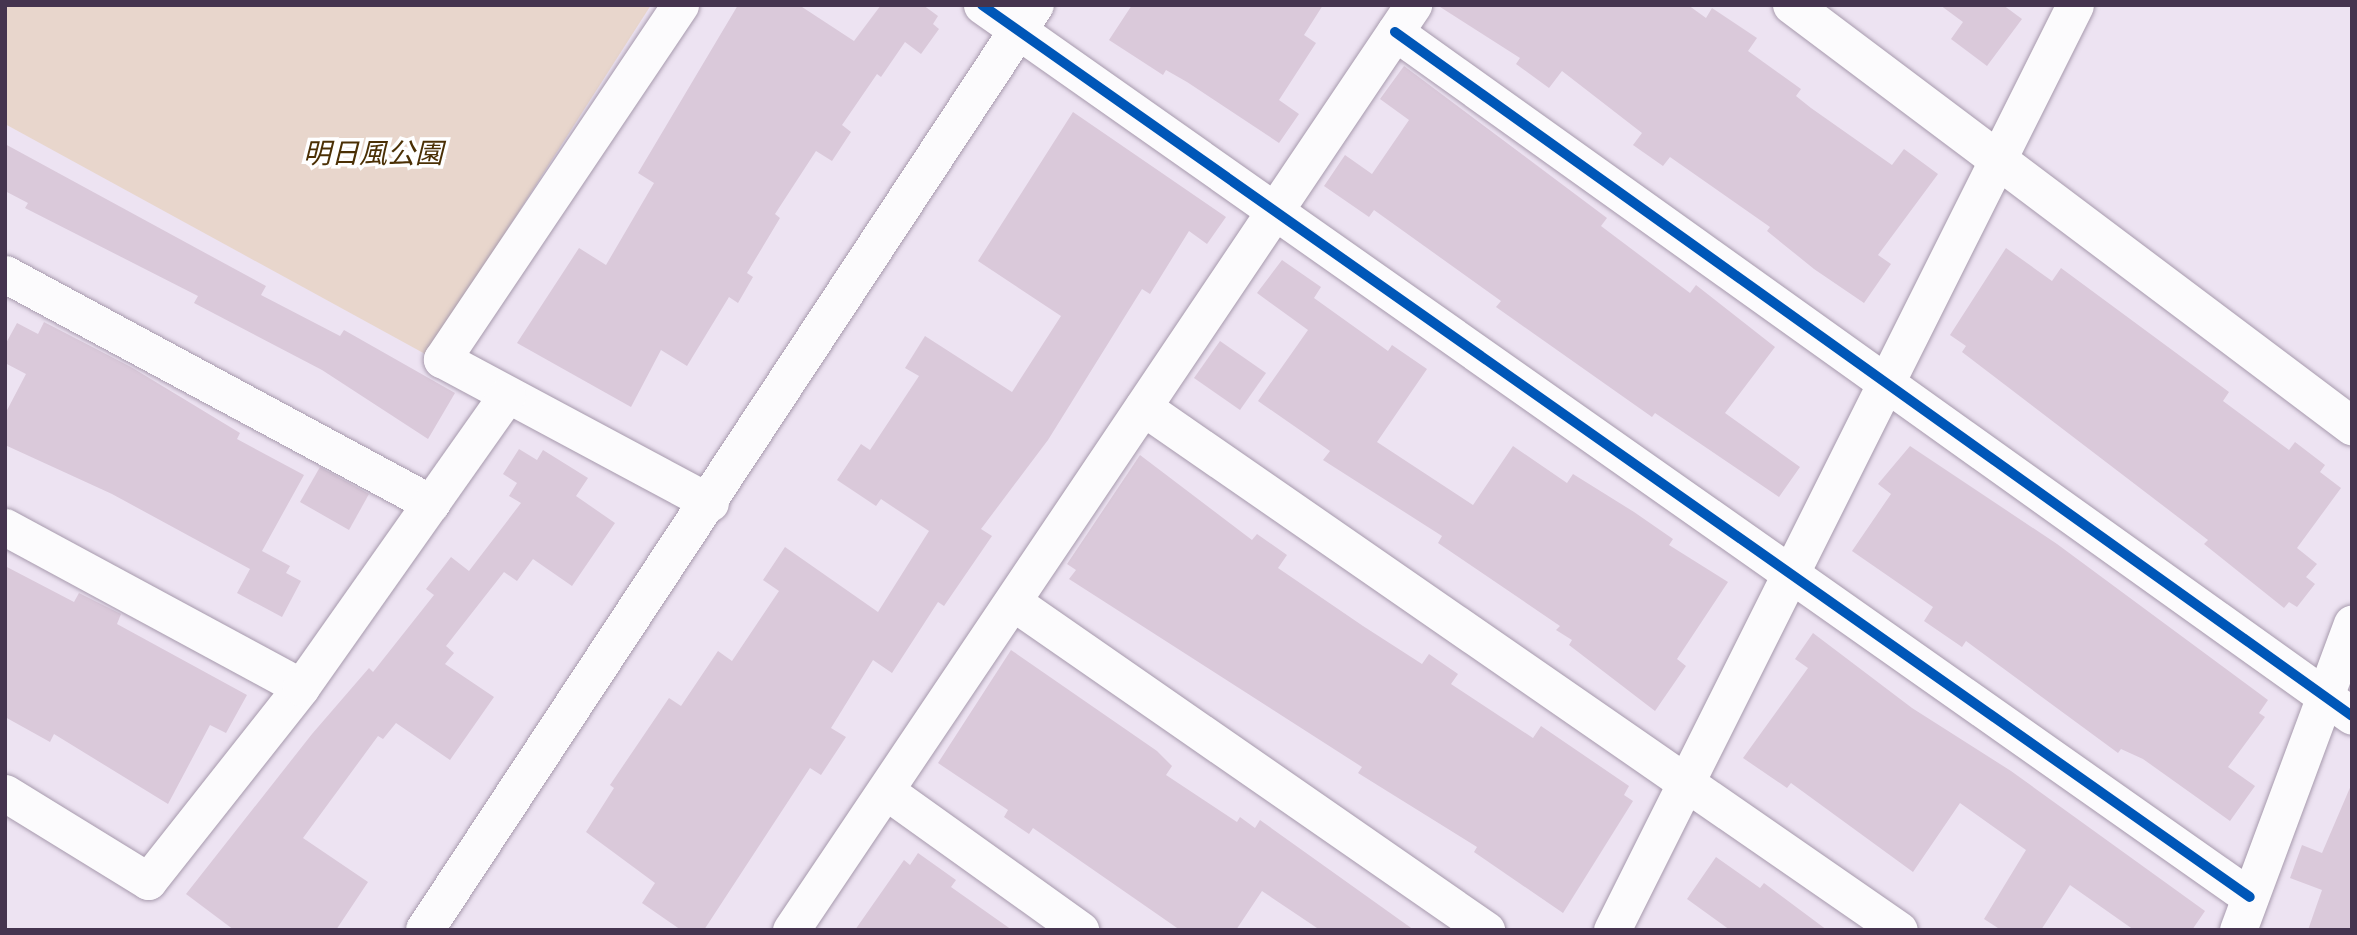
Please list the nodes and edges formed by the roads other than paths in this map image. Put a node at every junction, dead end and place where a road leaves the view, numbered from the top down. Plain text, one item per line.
1 (680, 5) edge
2 (982, 5) edge
3 (1792, 5) edge
4 (2075, 5) edge
5 (1026, 18) edge
6 (1404, 18) edge
7 (1997, 159) junction
8 (1272, 213) junction
9 (5, 274) edge
10 (1886, 380) junction
11 (507, 395) junction
12 (1143, 407) junction
13 (2352, 426) edge
14 (431, 503) junction
15 (710, 503) junction
16 (5, 527) edge
17 (1789, 575) junction
18 (1013, 601) junction
19 (2352, 623) edge
20 (301, 687) junction
21 (2338, 706) edge
22 (1685, 784) junction
23 (886, 791) junction
24 (5, 793) edge
25 (2244, 914) edge
26 (425, 930) edge
27 (791, 930) edge
28 (1080, 930) edge
29 (1486, 930) edge
30 (1612, 930) edge
31 (1899, 930) edge

1 - 11 street
2 - 5 street
3 - 7 street
4 - 7 street
5 - 8 street
5 - 15 street
6 - 8 street
6 - 10 street
7 - 10 street
7 - 13 street
8 - 12 street
8 - 17 street
9 - 14 street
10 - 17 street
10 - 21 street
11 - 14 street
11 - 15 street
12 - 18 street
12 - 22 street
14 - 20 street
15 - 26 street
16 - 20 street
17 - 22 street
17 - 25 street
18 - 23 street
18 - 29 street
19 - 21 street
20 - 24 street
21 - 25 street
22 - 30 street
22 - 31 street
23 - 27 street
23 - 28 street

